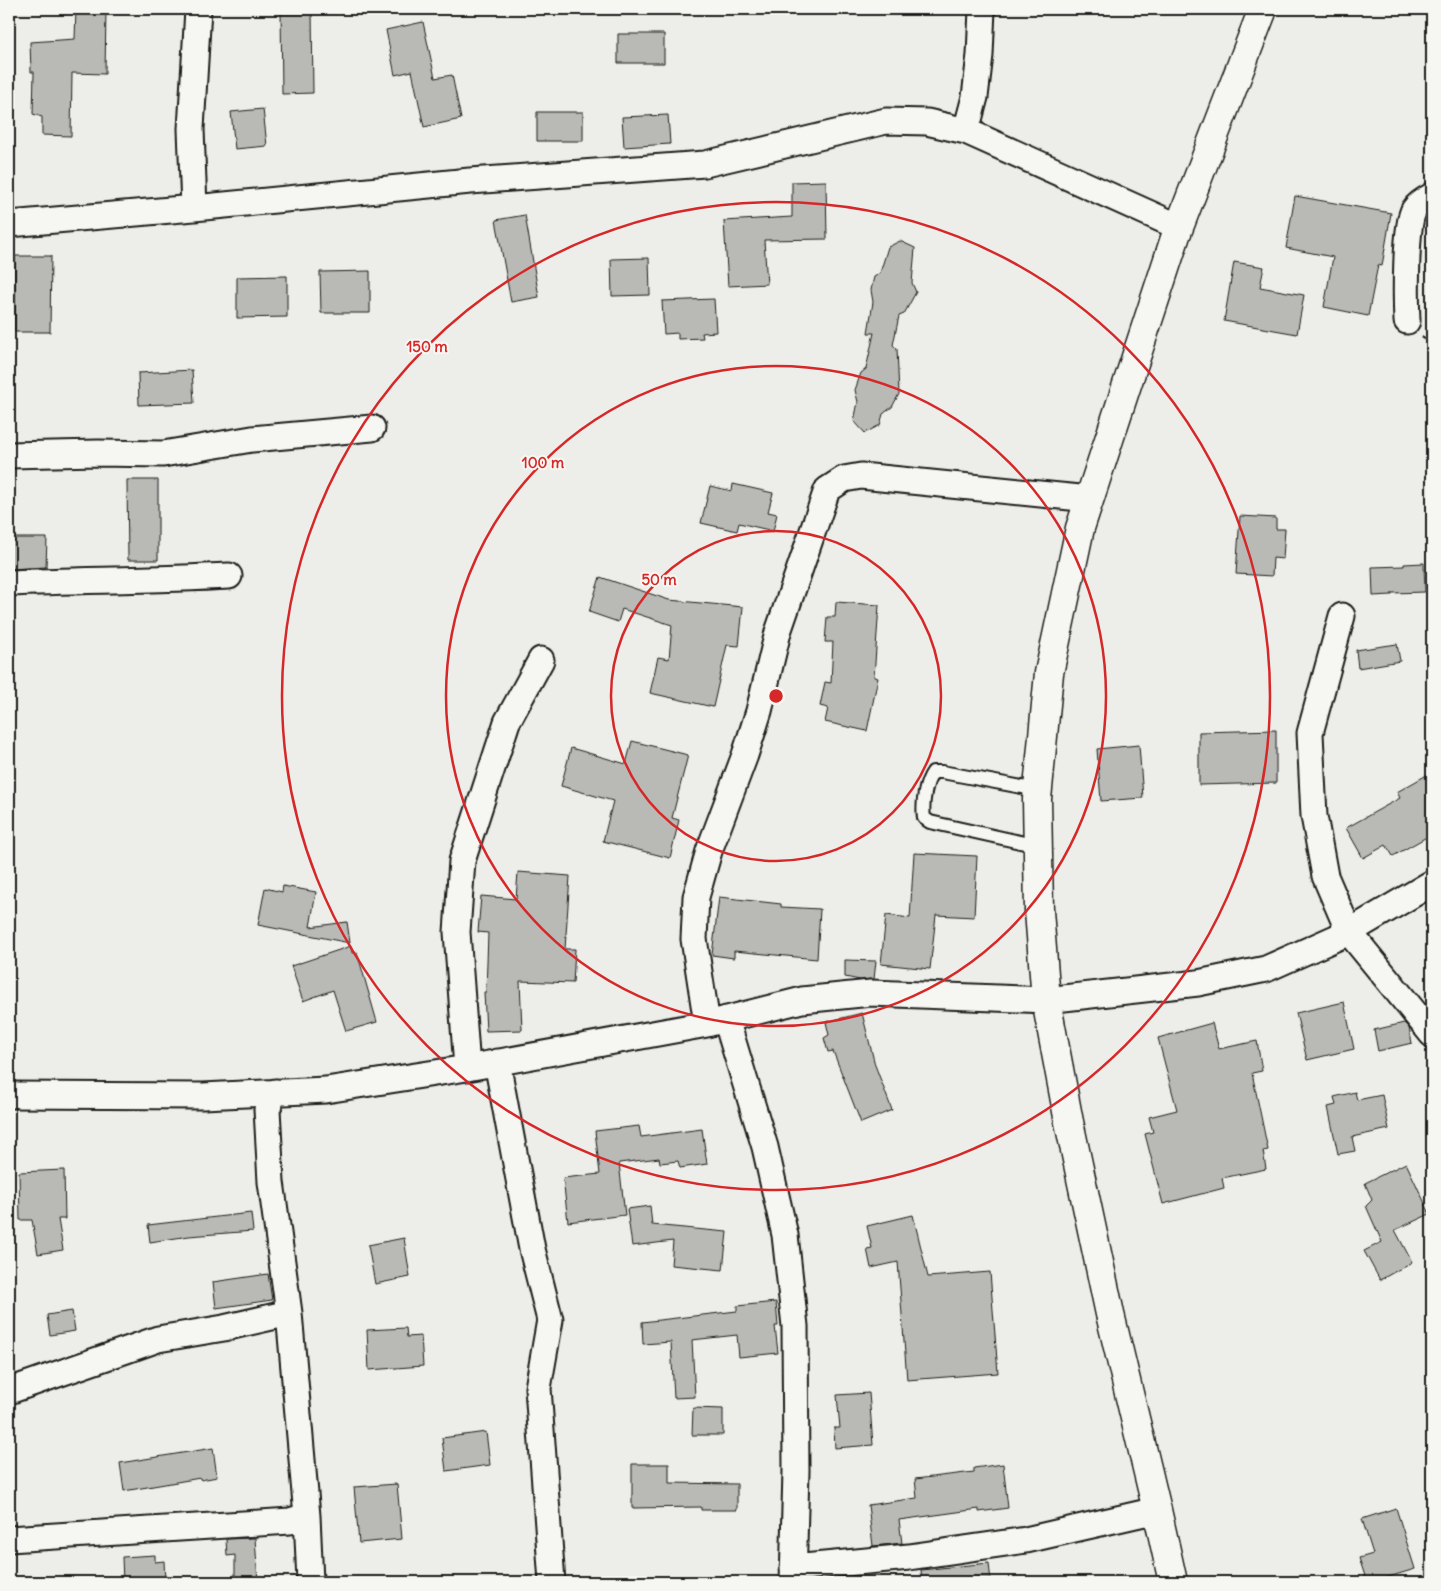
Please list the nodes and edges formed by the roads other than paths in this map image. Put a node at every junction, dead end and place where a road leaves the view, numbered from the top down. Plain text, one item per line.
1 (198, 9) edge
2 (982, 9) edge
3 (1263, 9) edge
4 (966, 131) junction
5 (1432, 196) edge
6 (194, 208) junction
7 (9, 224) edge
8 (1179, 227) junction
9 (1407, 321) dead end
10 (372, 428) dead end
11 (9, 455) edge
12 (1090, 499) junction
13 (229, 576) dead end
14 (9, 583) edge
15 (1342, 616) dead end
16 (541, 660) dead end
17 (1038, 790) junction
18 (1038, 846) junction
19 (1432, 883) edge
20 (1349, 932) junction
21 (1046, 1000) junction
22 (717, 1021) junction
23 (1432, 1034) edge
24 (497, 1062) junction
25 (467, 1068) junction
26 (275, 1092) junction
27 (9, 1095) edge
28 (289, 1313) junction
29 (9, 1391) edge
30 (1157, 1510) junction
31 (307, 1516) junction
32 (9, 1539) edge
33 (793, 1575) edge
34 (310, 1582) edge
35 (552, 1582) edge
36 (1172, 1582) edge

1 - 6 street
2 - 4 street
3 - 8 street
4 - 6 street
4 - 8 street
5 - 9 street
6 - 7 street
8 - 12 street
10 - 11 street
12 - 17 street
12 - 22 street
13 - 14 street
15 - 20 street
16 - 25 street
17 - 18 street
17 - 18 lane
18 - 21 street
19 - 20 street
20 - 21 street
20 - 23 street
21 - 22 street
21 - 30 street
22 - 24 street
22 - 33 street
24 - 25 street
24 - 35 street
25 - 26 street
26 - 27 street
26 - 28 street
28 - 29 street
28 - 31 street
30 - 33 street
30 - 36 street
31 - 32 street
31 - 34 street

